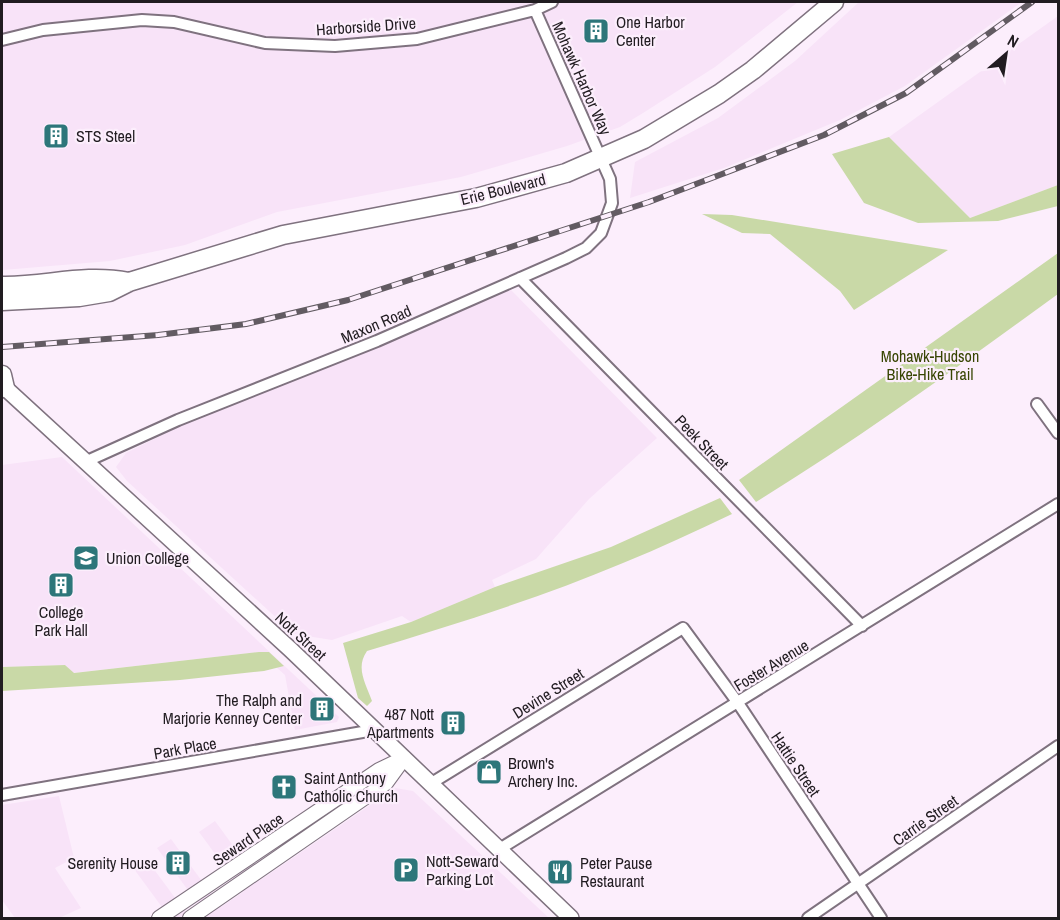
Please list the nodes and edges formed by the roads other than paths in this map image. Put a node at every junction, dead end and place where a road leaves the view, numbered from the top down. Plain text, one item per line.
1 (552, 2) edge
2 (834, 2) edge
3 (535, 10) junction
4 (2, 40) edge
5 (601, 158) junction
6 (520, 278) junction
7 (129, 282) junction
8 (2, 286) edge
9 (30, 299) junction
10 (2, 301) edge
11 (2, 312) edge
12 (2, 383) edge
13 (1037, 404) dead end
14 (1059, 433) edge
15 (85, 462) junction
16 (1059, 504) edge
17 (862, 626) junction
18 (682, 628) joint
19 (738, 703) junction
20 (374, 730) junction
21 (1059, 746) edge
22 (404, 758) junction
23 (430, 784) junction
24 (2, 795) edge
25 (498, 849) junction
26 (858, 884) junction
27 (159, 918) edge
28 (190, 918) edge
29 (571, 918) edge
30 (808, 918) edge
31 (881, 918) edge

1 - 3 street, Harborside Drive
2 - 5 highway, Erie Boulevard
3 - 4 street, Harborside Drive
3 - 5 street, Mohawk Harbor Way
5 - 6 street, Maxon Road
5 - 7 highway, Erie Boulevard
6 - 15 street, Maxon Road
6 - 17 street, Peek Street
7 - 8 highway, Erie Boulevard
7 - 9 highway, Erie Boulevard
9 - 10 highway, Erie Boulevard
9 - 11 highway
12 - 15 main road, Nott Street
13 - 14 street
15 - 20 main road, Nott Street
16 - 17 street, Foster Avenue
17 - 19 street, Foster Avenue
18 - 19 street, Hattie Street
18 - 23 street, Devine Street
19 - 25 street, Foster Avenue
19 - 26 street, Hattie Street
20 - 22 main road, Nott Street
20 - 24 street, Park Place
21 - 26 street, Carrie Street
22 - 23 main road, Nott Street
22 - 27 street, Seward Place
22 - 28 street, Seward Place
23 - 25 main road, Nott Street
25 - 29 main road, Nott Street
26 - 30 street, Carrie Street
26 - 31 street, Hattie Street

